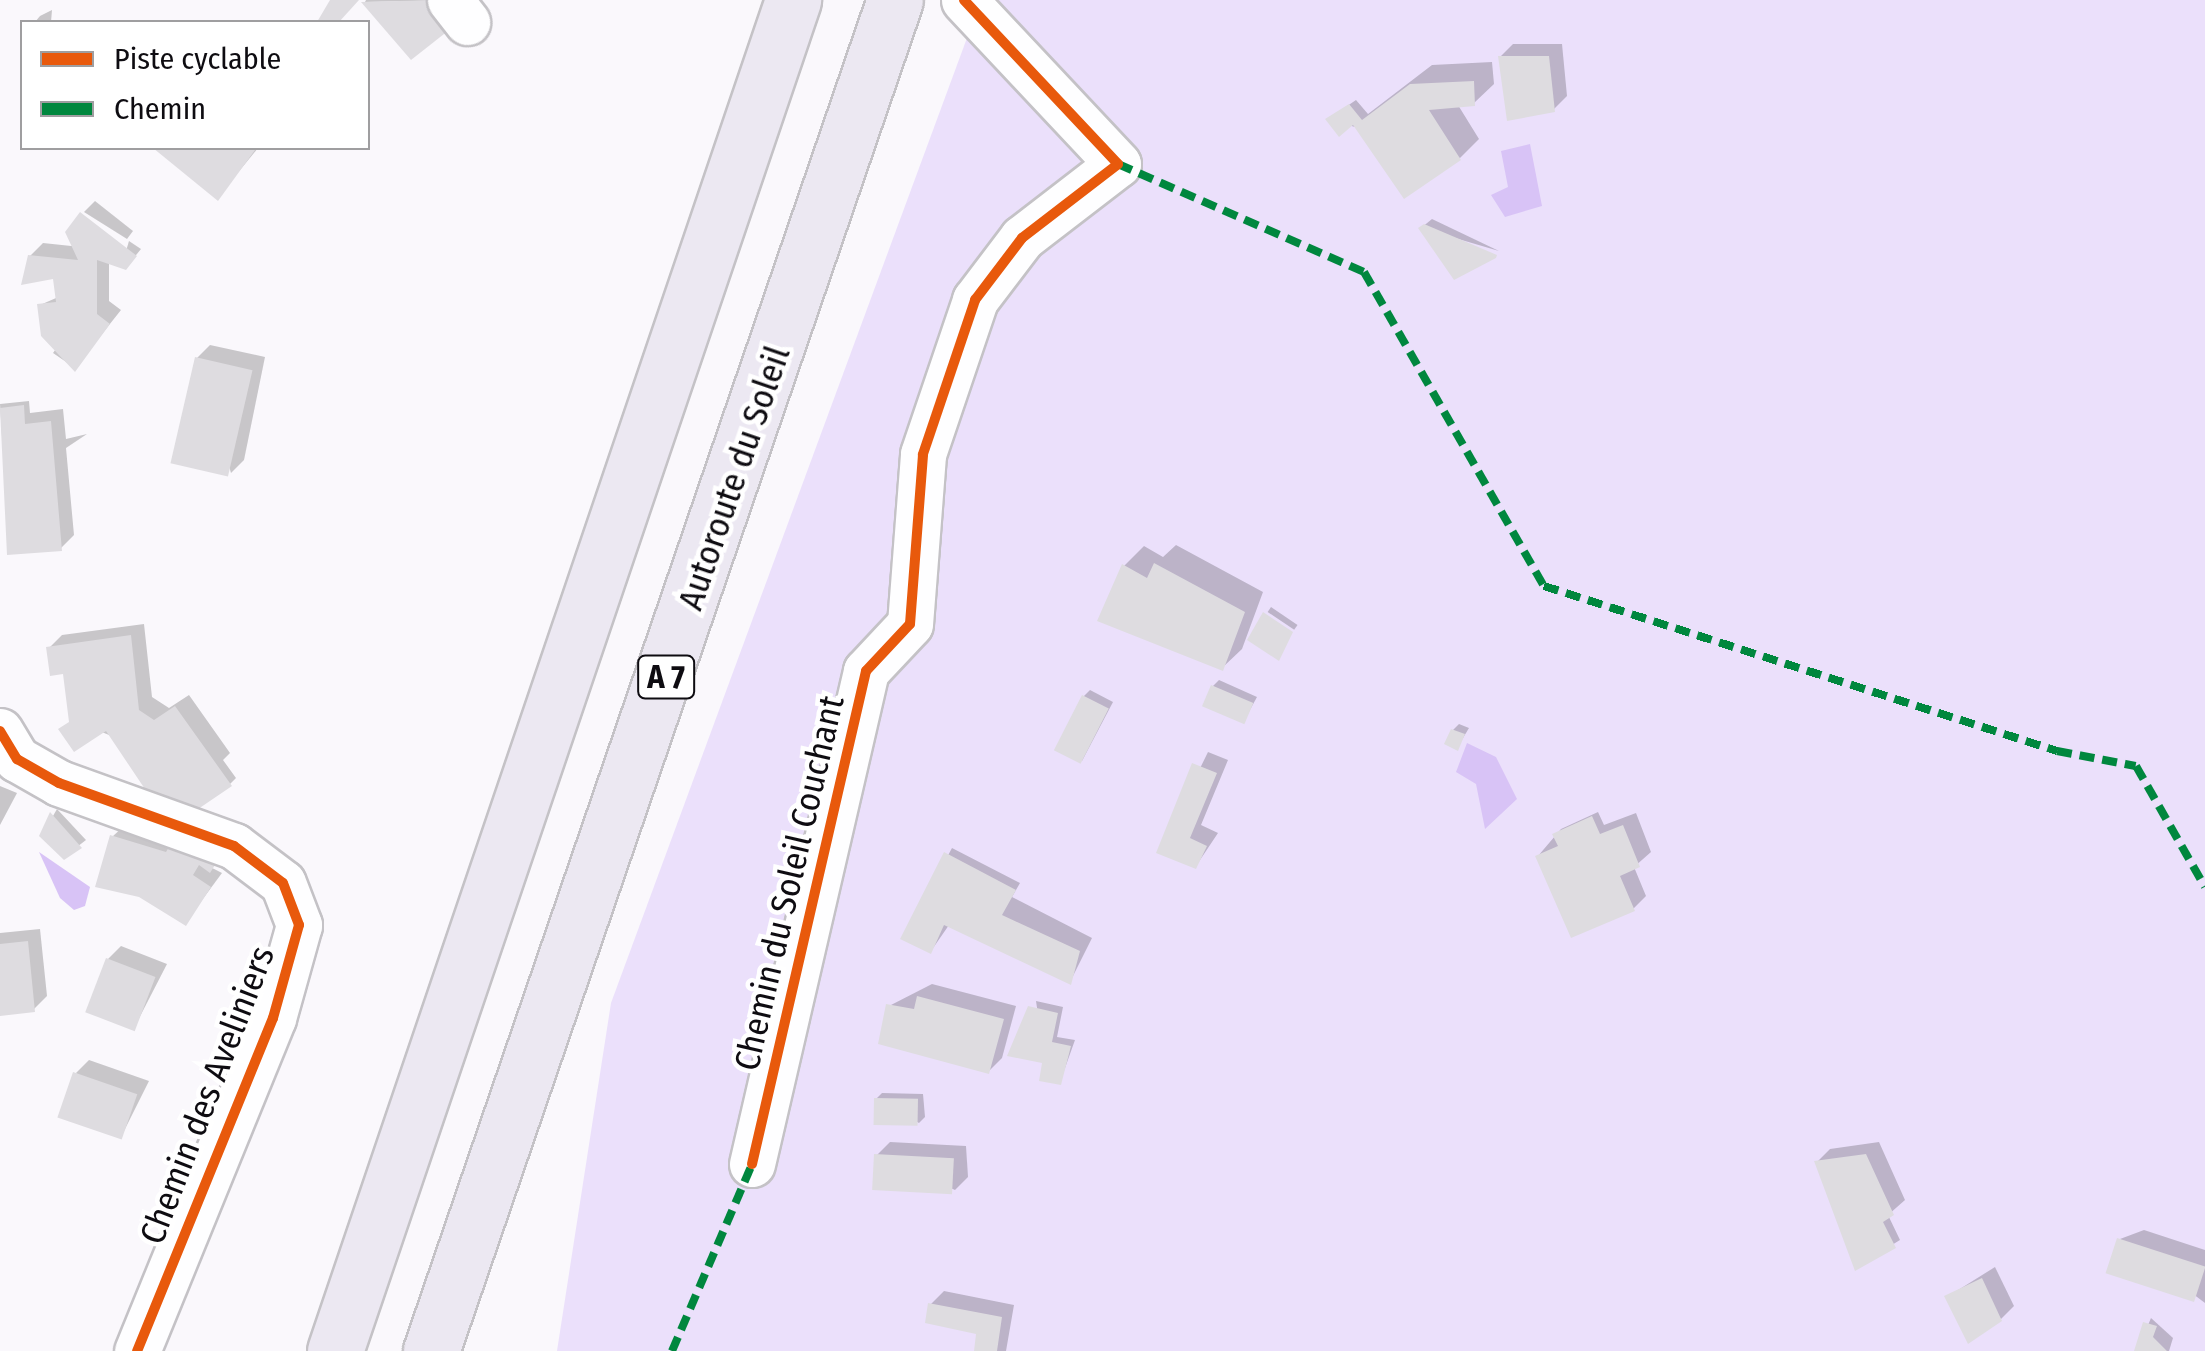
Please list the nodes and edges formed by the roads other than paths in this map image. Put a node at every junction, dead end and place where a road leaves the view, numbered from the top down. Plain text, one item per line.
1 (793, 0) edge
2 (895, 0) edge
3 (964, 0) edge
4 (0, 731) edge
5 (752, 1164) dead end
6 (137, 1351) edge
7 (335, 1351) edge
8 (432, 1351) edge

1 - 7 highway
2 - 8 highway, Autoroute du Soleil / A 7
3 - 5 street, Chemin du Soleil Couchant
4 - 6 street, Chemin des Aveliniers

